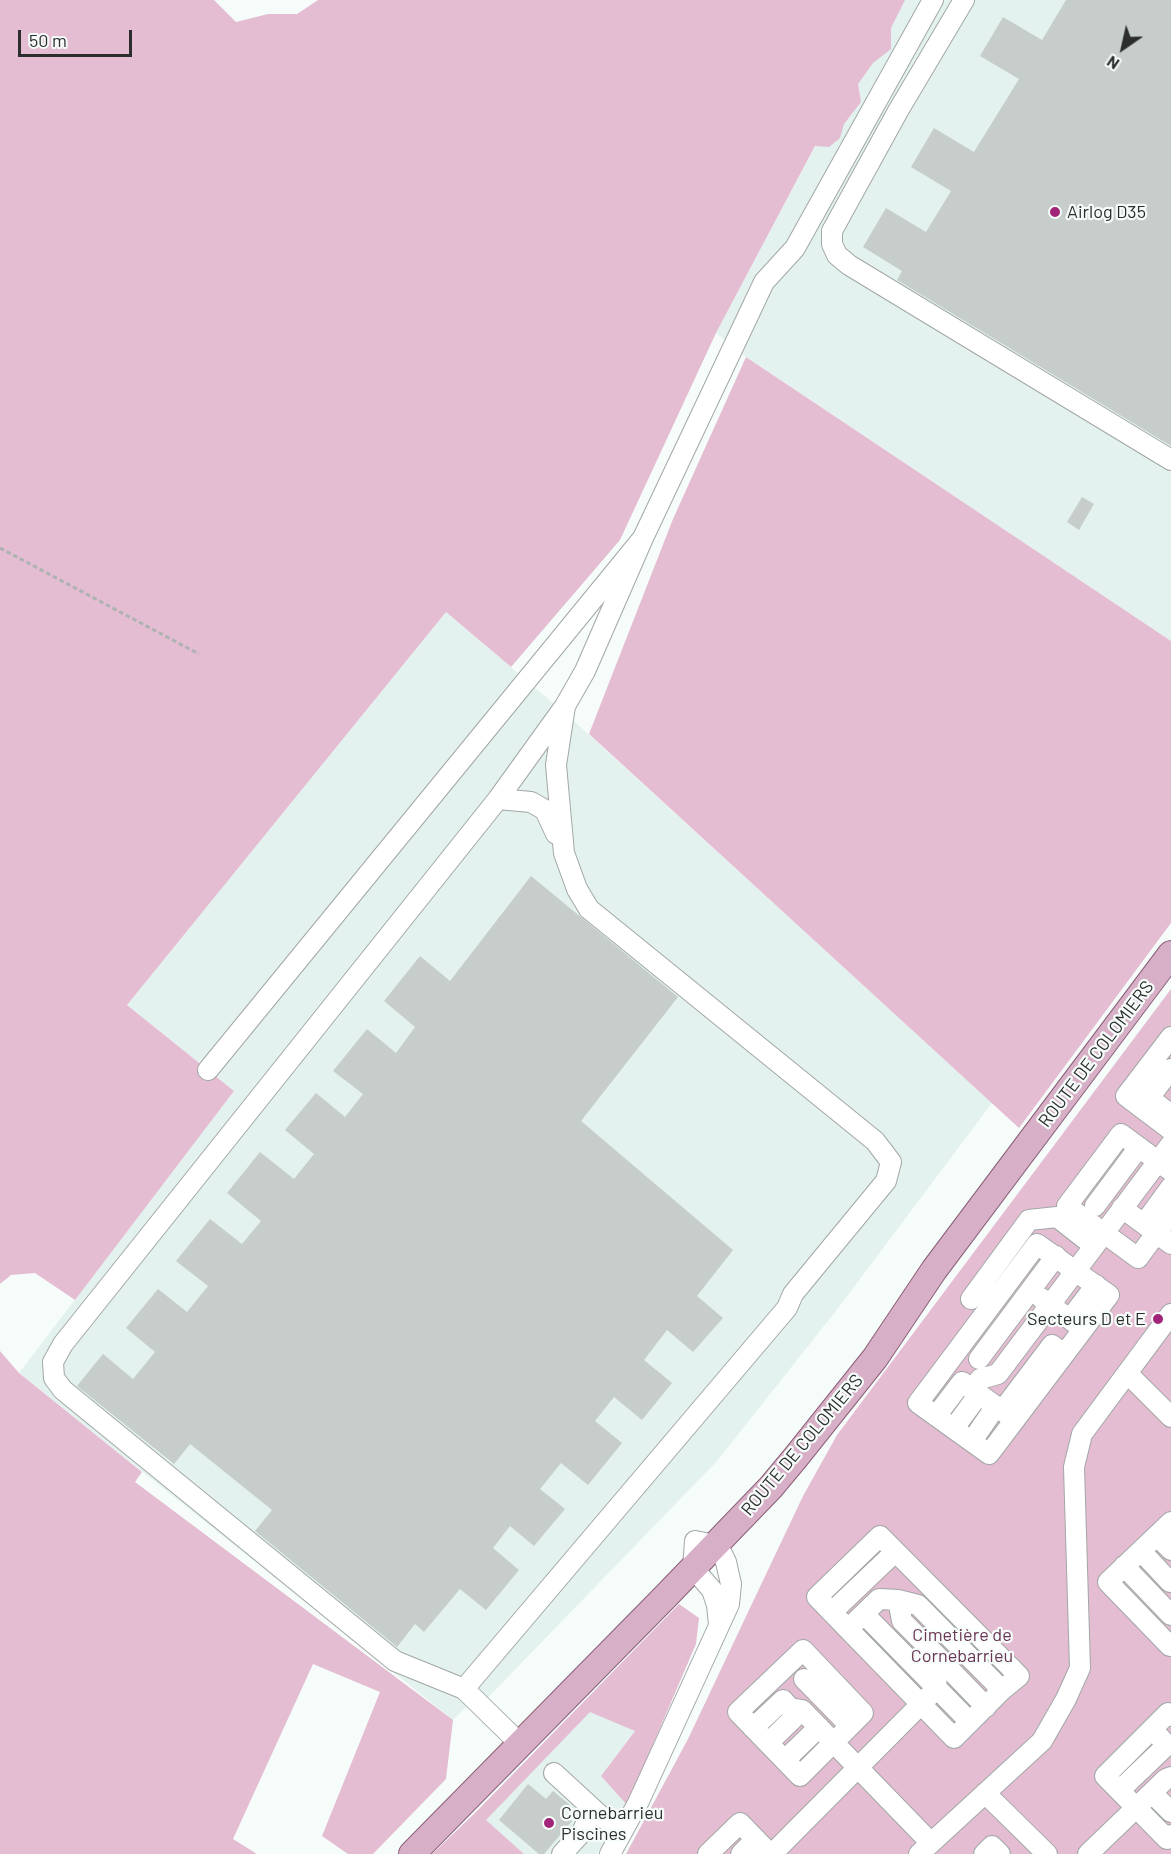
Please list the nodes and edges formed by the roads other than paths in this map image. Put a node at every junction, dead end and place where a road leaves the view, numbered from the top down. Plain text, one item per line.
1 (933, 0) edge
2 (964, 0) edge
3 (832, 231) junction
4 (795, 249) junction
5 (1171, 460) edge
6 (643, 538) junction
7 (565, 706) junction
8 (498, 799) junction
9 (564, 853) junction
10 (1171, 954) edge
11 (1171, 1037) edge
12 (1171, 1069) edge
13 (208, 1070) dead end
14 (1170, 1115) edge
15 (1171, 1144) edge
16 (1139, 1147) junction
17 (1164, 1166) edge
18 (1095, 1169) junction
19 (1113, 1182) junction
20 (1171, 1187) edge
21 (1077, 1192) junction
22 (1095, 1206) junction
23 (1171, 1213) edge
24 (1113, 1221) junction
25 (1157, 1234) edge
26 (1056, 1256) junction
27 (1076, 1270) junction
28 (1013, 1276) junction
29 (1031, 1289) junction
30 (971, 1299) dead end
31 (1046, 1310) junction
32 (1171, 1314) edge
33 (1076, 1324) junction
34 (961, 1346) junction
35 (1058, 1349) junction
36 (979, 1359) junction
37 (998, 1374) junction
38 (1128, 1374) junction
39 (976, 1392) junction
40 (1004, 1412) junction
41 (936, 1416) junction
42 (1171, 1417) edge
43 (954, 1428) junction
44 (1164, 1529) edge
45 (1171, 1550) edge
46 (703, 1551) junction
47 (1141, 1551) junction
48 (1124, 1566) junction
49 (1171, 1582) edge
50 (1152, 1594) junction
51 (898, 1600) junction
52 (864, 1614) junction
53 (1171, 1614) edge
54 (719, 1625) junction
55 (848, 1629) junction
56 (1171, 1645) edge
57 (933, 1652) junction
58 (810, 1672) junction
59 (937, 1688) junction
60 (464, 1689) junction
61 (1002, 1690) junction
62 (783, 1700) junction
63 (921, 1704) junction
64 (986, 1707) junction
65 (802, 1710) junction
66 (1171, 1716) edge
67 (970, 1722) junction
68 (819, 1727) junction
69 (753, 1728) junction
70 (1152, 1729) junction
71 (511, 1735) junction
72 (833, 1742) junction
73 (768, 1743) junction
74 (1169, 1747) edge
75 (785, 1760) junction
76 (858, 1768) junction
77 (554, 1773) dead end
78 (1170, 1778) edge
79 (1120, 1790) junction
80 (985, 1793) junction
81 (1152, 1793) junction
82 (1137, 1808) junction
83 (593, 1809) junction
84 (1171, 1812) edge
85 (622, 1830) junction
86 (1171, 1835) edge
87 (756, 1839) junction
88 (925, 1849) edge
89 (398, 1854) edge
90 (412, 1854) edge
91 (562, 1854) edge
92 (610, 1854) edge
93 (708, 1854) edge
94 (741, 1854) edge
95 (771, 1854) edge
96 (984, 1854) edge
97 (1000, 1854) edge
98 (1046, 1854) edge
99 (1088, 1854) edge

1 - 4 street
2 - 3 street
3 - 4 street
3 - 5 street
4 - 6 street
6 - 7 street
6 - 13 street
7 - 8 street
7 - 9 street
8 - 9 street
8 - 60 street
9 - 60 street
10 - 46 main road, ROUTE DE COLOMIERS
11 - 14 street
12 - 14 street
15 - 17 street
16 - 17 street
16 - 18 street
16 - 19 street
17 - 24 street
18 - 19 street
18 - 21 street
19 - 22 street
19 - 24 street
20 - 25 street
21 - 22 street
21 - 24 street
22 - 24 street
23 - 25 street
24 - 25 street
24 - 25 street
24 - 27 street
24 - 30 street
26 - 27 street
26 - 28 street
26 - 29 street
27 - 31 street
27 - 33 street
28 - 29 street
28 - 34 street
29 - 31 street
29 - 36 street
31 - 33 street
31 - 35 street
31 - 37 street
32 - 38 street
33 - 35 street
34 - 36 street
34 - 41 street
35 - 40 street
36 - 37 street
37 - 39 street
38 - 42 street
38 - 80 street
39 - 40 street
39 - 41 street
39 - 43 street
40 - 43 street
41 - 43 street
44 - 45 street
44 - 47 street
46 - 54 street
46 - 54 street
46 - 71 main road
46 - 90 main road
47 - 48 street
47 - 49 street
48 - 50 street
48 - 56 street
49 - 50 street
50 - 53 street
51 - 52 street
51 - 57 street
51 - 61 street
52 - 55 street
52 - 59 street
54 - 85 street
55 - 61 street
55 - 63 street
57 - 59 street
57 - 64 street
58 - 62 street
58 - 69 street
58 - 72 street
59 - 63 street
59 - 67 street
60 - 71 street
61 - 64 street
62 - 65 street
62 - 69 street
63 - 67 street
63 - 76 street
64 - 67 street
65 - 68 street
65 - 73 street
66 - 70 street
68 - 72 street
68 - 75 street
69 - 73 street
70 - 74 street
70 - 79 street
71 - 89 main road
72 - 75 street
72 - 76 street
73 - 75 street
74 - 79 street
76 - 88 street
76 - 95 street
77 - 83 street
78 - 81 street
79 - 82 street
80 - 88 street
80 - 98 street
81 - 82 street
81 - 84 street
82 - 86 street
82 - 99 street
83 - 85 street
83 - 91 street
85 - 92 street
87 - 93 street
87 - 94 street
87 - 95 street
96 - 97 street

